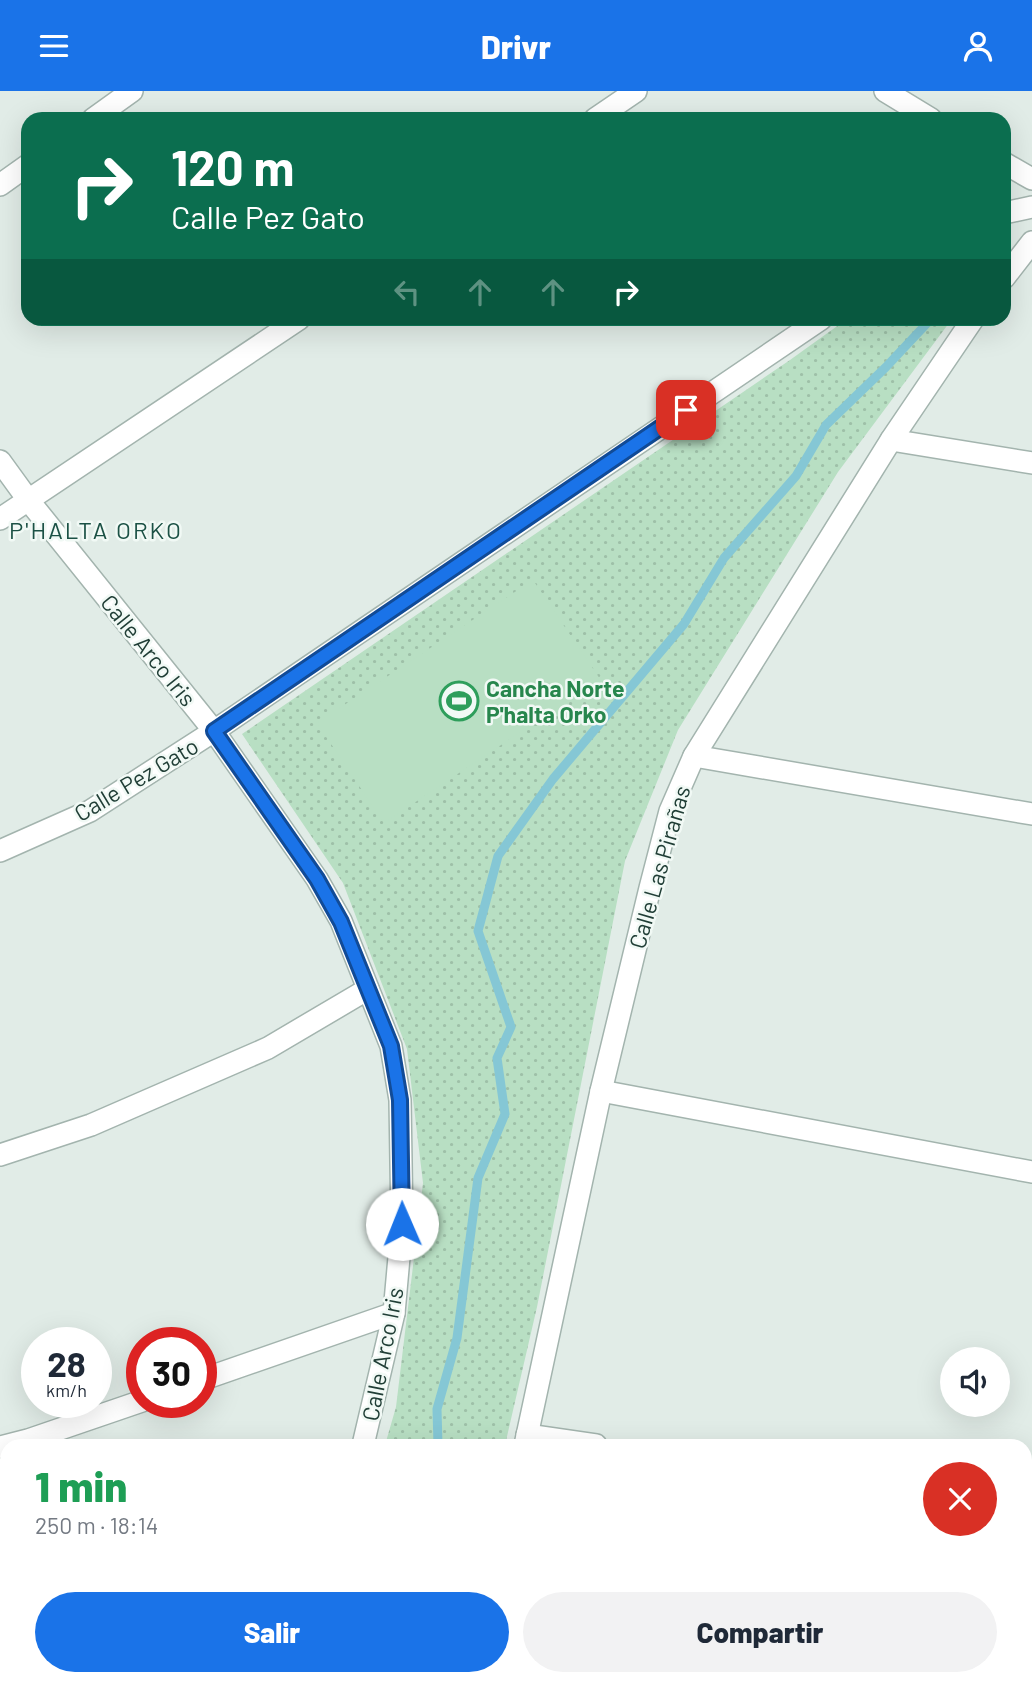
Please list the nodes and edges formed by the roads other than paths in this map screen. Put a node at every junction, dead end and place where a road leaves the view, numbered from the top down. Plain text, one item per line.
1 (132, 91) edge
2 (636, 91) edge
3 (885, 91) edge
4 (103, 112) edge
5 (605, 112) edge
6 (920, 112) edge
7 (1011, 167) edge
8 (21, 170) edge
9 (1032, 179) edge
10 (0, 185) edge
11 (1032, 207) edge
12 (1011, 212) edge
13 (1032, 242) edge
14 (1011, 269) edge
15 (289, 326) edge
16 (811, 326) edge
17 (968, 326) edge
18 (891, 440) junction
19 (0, 461) edge
20 (1032, 463) edge
21 (29, 501) junction
22 (0, 520) edge
23 (214, 731) junction
24 (694, 756) junction
25 (1032, 814) edge
26 (0, 851) edge
27 (368, 989) junction
28 (601, 1091) junction
29 (0, 1155) edge
30 (1032, 1173) edge
31 (394, 1313) junction
32 (217, 1374) edge
33 (126, 1406) edge
34 (31, 1439) edge
35 (364, 1439) edge
36 (526, 1439) edge

1 - 4 street
2 - 5 street
3 - 6 street
7 - 9 street
8 - 10 street
11 - 12 street
13 - 14 street
15 - 21 street
16 - 23 street, Calle Pez Gato
17 - 18 street, Calle Las Pirañas
18 - 20 street
18 - 24 street, Calle Las Pirañas
19 - 21 street, Calle Arco Iris
21 - 22 street
21 - 23 street, Calle Arco Iris
23 - 26 street, Calle Pez Gato
23 - 27 street, Calle Arco Iris
24 - 25 street
24 - 28 street, Calle Las Pirañas
27 - 29 street
27 - 31 street, Calle Arco Iris
28 - 30 street
28 - 36 street, Calle Las Pirañas
31 - 32 street
31 - 35 street, Calle Arco Iris
33 - 34 street

